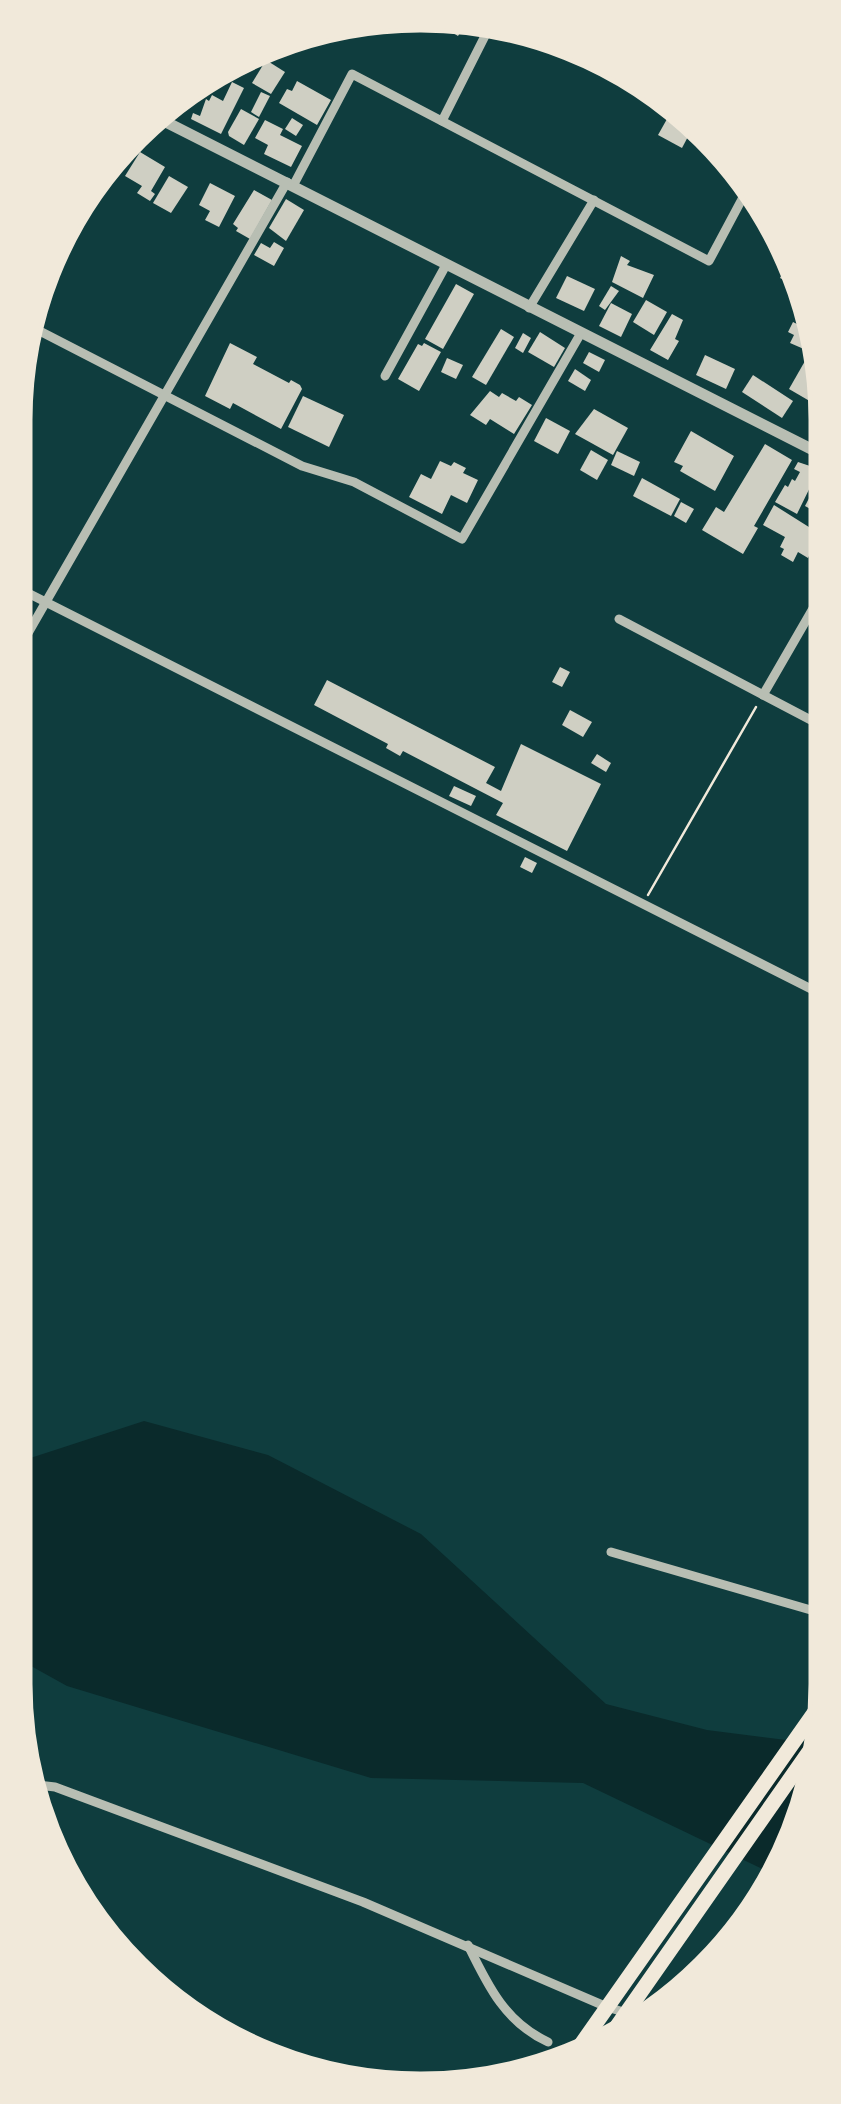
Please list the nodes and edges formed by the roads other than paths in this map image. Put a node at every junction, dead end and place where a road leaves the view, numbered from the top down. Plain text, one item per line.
1 (485, 36) edge
2 (442, 121) junction
3 (168, 123) edge
4 (290, 184) junction
5 (741, 199) edge
6 (594, 200) junction
7 (446, 264) junction
8 (529, 308) junction
9 (41, 331) edge
10 (581, 334) junction
11 (385, 376) dead end
12 (165, 393) junction
13 (811, 449) edge
14 (30, 594) edge
15 (46, 602) junction
16 (811, 612) edge
17 (619, 619) dead end
18 (30, 630) edge
19 (763, 695) junction
20 (811, 720) edge
21 (811, 989) edge
22 (611, 1552) dead end
23 (811, 1610) edge
24 (809, 1720) edge
25 (803, 1760) edge
26 (43, 1786) edge
27 (468, 1945) junction
28 (611, 2001) junction
29 (630, 2008) junction
30 (634, 2010) edge
31 (624, 2017) edge
32 (585, 2037) edge
33 (548, 2042) dead end

1 - 2 street
2 - 4 street
2 - 6 street
3 - 4 street
4 - 7 street
4 - 12 street
5 - 6 street
6 - 8 street
7 - 8 street
7 - 11 street
8 - 10 street
9 - 12 street
10 - 12 street
10 - 13 street
12 - 15 street
14 - 15 street
15 - 18 street
15 - 21 street
16 - 19 street
17 - 19 street
19 - 20 street
22 - 23 street
24 - 28 main road
25 - 29 main road
26 - 27 street
27 - 28 street
27 - 33 street
28 - 29 street
28 - 32 main road
29 - 30 street
29 - 31 main road

